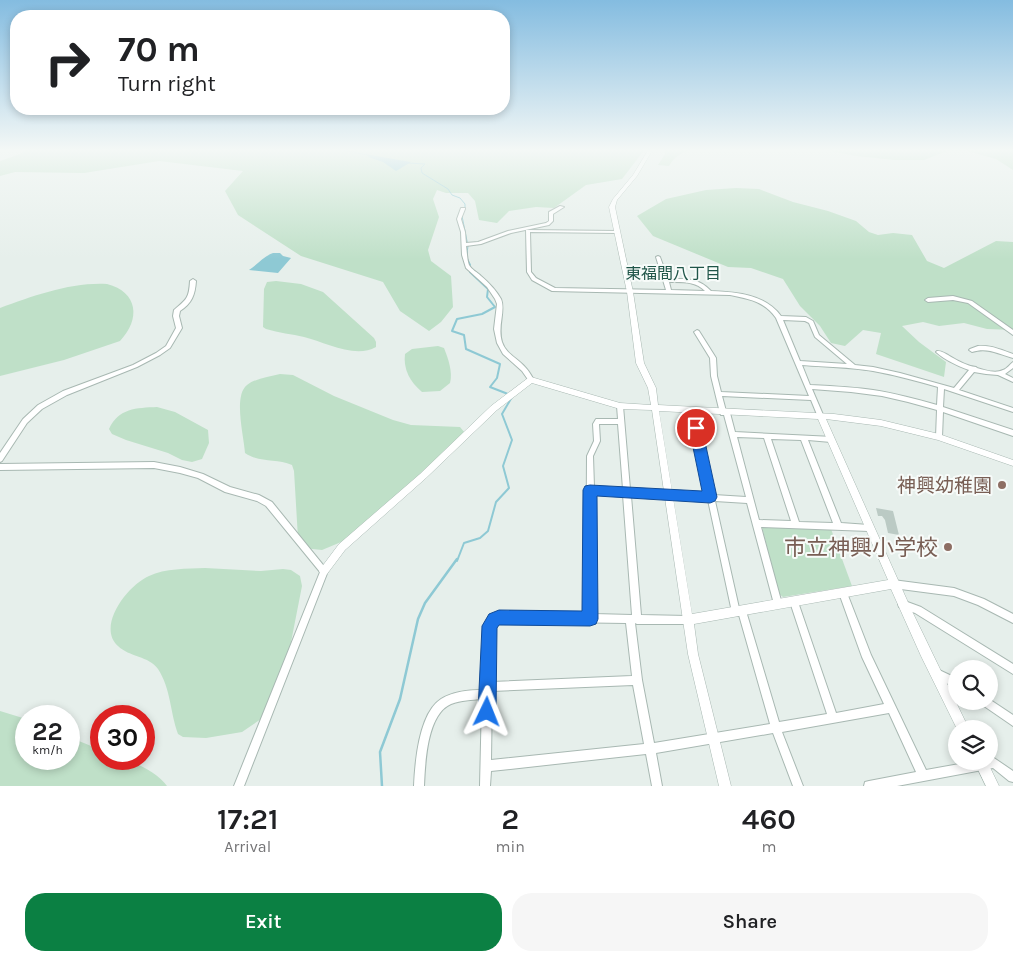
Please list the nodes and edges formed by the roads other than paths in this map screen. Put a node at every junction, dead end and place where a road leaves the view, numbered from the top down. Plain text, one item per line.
1 (627, 186) edge
2 (562, 207) dead end
3 (463, 210) dead end
4 (526, 230) junction
5 (617, 232) junction
6 (464, 245) junction
7 (658, 257) dead end
8 (193, 281) dead end
9 (666, 281) junction
10 (630, 292) junction
11 (669, 292) junction
12 (710, 292) junction
13 (928, 300) dead end
14 (779, 318) junction
15 (697, 332) dead end
16 (1013, 333) edge
17 (972, 350) dead end
18 (939, 352) dead end
19 (1013, 356) edge
20 (799, 363) junction
21 (853, 366) junction
22 (1012, 366) edge
23 (974, 368) junction
24 (1000, 374) junction
25 (531, 380) junction
26 (1013, 380) edge
27 (941, 386) junction
28 (809, 388) junction
29 (955, 391) junction
30 (719, 394) junction
31 (813, 398) junction
32 (620, 406) junction
33 (655, 409) junction
34 (941, 409) junction
35 (1013, 410) edge
36 (692, 411) junction
37 (725, 413) junction
38 (821, 417) junction
39 (621, 422) junction
40 (1013, 433) edge
41 (732, 434) junction
42 (767, 436) junction
43 (939, 437) junction
44 (804, 438) junction
45 (831, 439) junction
46 (0, 459) edge
47 (1013, 463) edge
48 (0, 467) edge
49 (590, 490) junction
50 (627, 492) junction
51 (668, 495) junction
52 (710, 497) junction
53 (750, 500) junction
54 (756, 523) junction
55 (796, 525) junction
56 (838, 526) junction
57 (868, 528) junction
58 (324, 571) junction
59 (893, 584) junction
60 (842, 593) junction
61 (794, 602) junction
62 (778, 604) junction
63 (902, 604) junction
64 (739, 611) junction
65 (590, 619) junction
66 (1013, 619) edge
67 (633, 620) junction
68 (688, 620) junction
69 (1013, 669) edge
70 (933, 672) junction
71 (948, 679) edge
72 (637, 680) junction
73 (488, 691) junction
74 (890, 708) junction
75 (997, 710) edge
76 (833, 718) junction
77 (958, 720) edge
78 (1013, 721) edge
79 (776, 728) junction
80 (712, 740) junction
81 (648, 749) junction
82 (485, 766) junction
83 (998, 766) edge
84 (948, 770) edge
85 (984, 770) edge
86 (923, 775) junction
87 (1013, 777) edge
88 (239, 786) edge
89 (419, 786) edge
90 (485, 786) edge
91 (656, 786) edge
92 (725, 786) edge
93 (798, 786) edge
94 (869, 786) edge
95 (993, 786) edge

1 - 5 street
2 - 4 street
3 - 6 street
4 - 5 street
4 - 6 street
4 - 10 street
5 - 10 street
6 - 25 street
7 - 9 street
8 - 46 street
9 - 11 street
9 - 12 street
10 - 11 street
10 - 33 street
11 - 12 street
12 - 14 street
13 - 16 street
14 - 20 street
14 - 21 street
15 - 30 street
17 - 19 street
18 - 23 street
20 - 21 street
20 - 28 street
21 - 27 street
22 - 24 street
23 - 24 street
23 - 29 street
24 - 26 street
25 - 32 street
25 - 58 street
27 - 29 street
27 - 34 street
28 - 31 street
28 - 34 street
29 - 35 street
30 - 31 street
30 - 37 street
31 - 38 street
32 - 33 street
32 - 39 street
33 - 36 street
33 - 51 street
34 - 40 street
34 - 43 street
36 - 37 street
36 - 52 street
37 - 38 street
37 - 41 street
38 - 43 street
38 - 45 street
39 - 49 street
39 - 50 street
41 - 42 street
41 - 53 street
42 - 44 street
42 - 55 street
43 - 47 street
44 - 45 street
44 - 56 street
45 - 57 street
48 - 58 street
49 - 50 street
49 - 65 street
50 - 51 street
50 - 67 street
51 - 52 street
51 - 68 street
52 - 53 street
52 - 64 street
53 - 54 street
54 - 55 street
54 - 62 street
55 - 56 street
56 - 57 street
57 - 59 street
58 - 88 street
59 - 60 street
59 - 63 street
59 - 66 street
60 - 61 street
60 - 74 street
61 - 62 street
61 - 76 street
62 - 64 street
63 - 69 street
63 - 70 street
64 - 68 street
64 - 79 street
65 - 67 street
65 - 73 street
67 - 68 street
67 - 72 street
68 - 80 street
70 - 71 street
70 - 77 street
72 - 73 street
72 - 81 street
73 - 82 street
73 - 89 street
74 - 76 street
74 - 86 street
75 - 78 street
76 - 79 street
79 - 80 street
79 - 93 street
80 - 81 street
80 - 92 street
81 - 82 street
81 - 91 street
82 - 90 street
83 - 87 street
84 - 86 street
85 - 95 street
86 - 94 street

